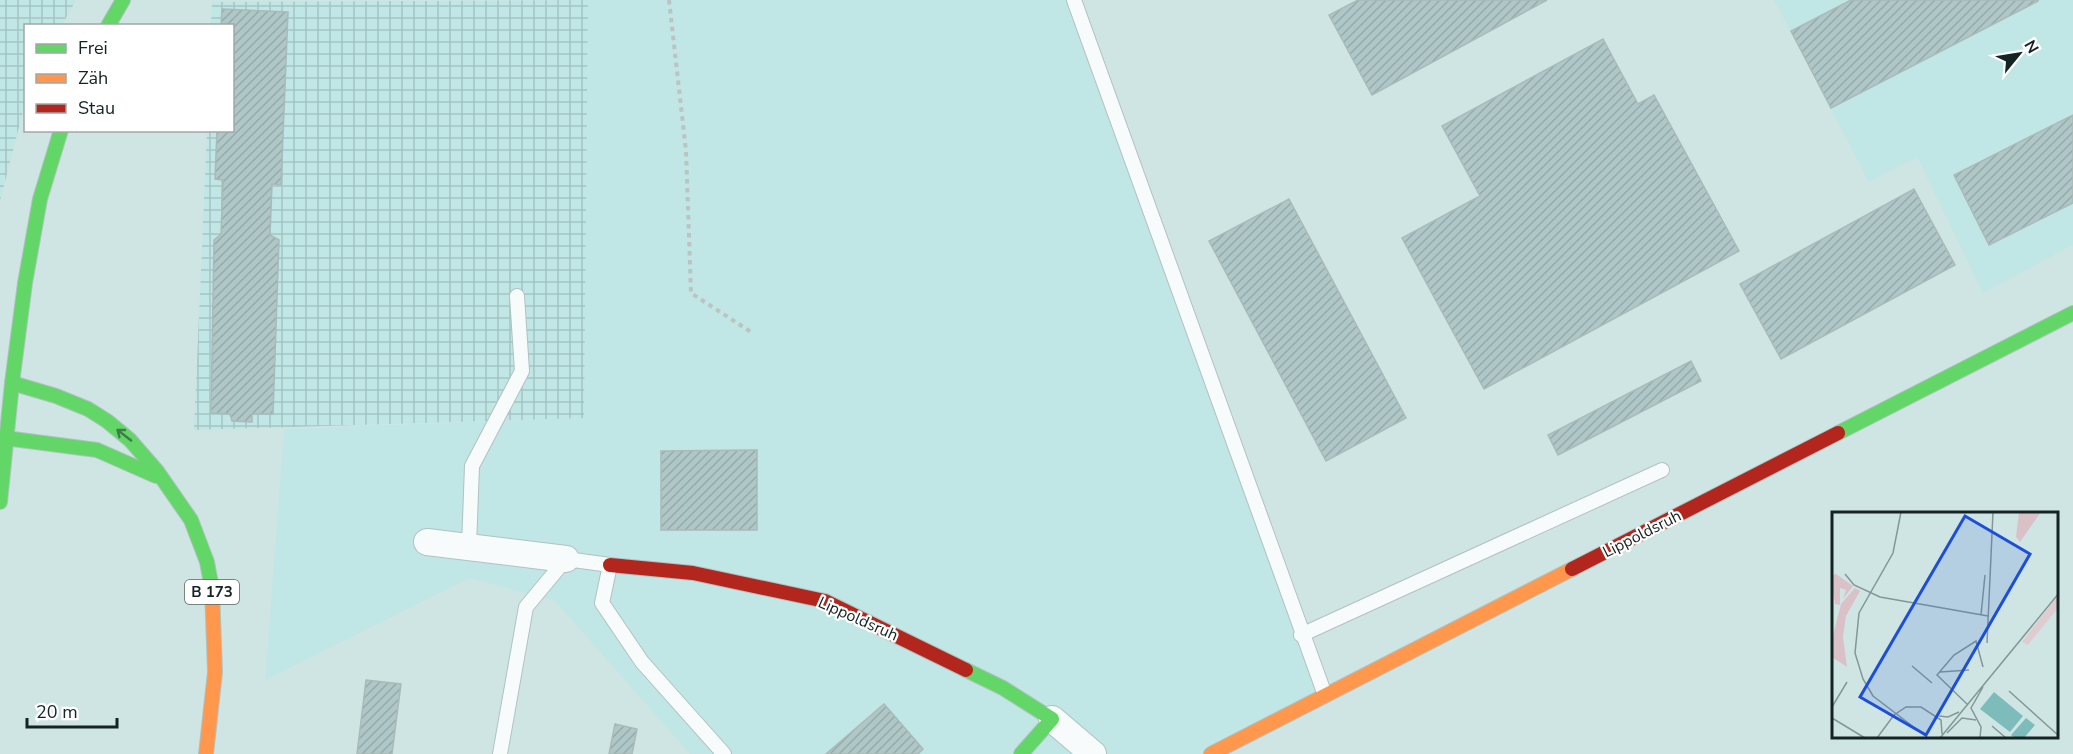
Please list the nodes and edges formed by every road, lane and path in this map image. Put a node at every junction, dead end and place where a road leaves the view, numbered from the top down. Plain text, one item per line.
1 (123, 0) edge
2 (669, 0) edge
3 (1074, 0) edge
4 (109, 24) edge
5 (61, 132) edge
6 (517, 296) dead end
7 (2073, 313) edge
8 (751, 332) dead end
9 (6, 382) edge
10 (5, 438) junction
11 (1662, 470) dead end
12 (163, 479) junction
13 (0, 502) edge
14 (427, 542) dead end
15 (469, 547) junction
16 (566, 560) junction
17 (610, 565) junction
18 (1301, 635) junction
19 (1325, 696) junction
20 (212, 718) junction
21 (1052, 719) junction
22 (206, 754) edge
23 (218, 754) edge
24 (500, 754) edge
25 (724, 754) edge
26 (1021, 754) edge
27 (1093, 754) edge
28 (1211, 754) edge

1 - 4 street
2 - 8 path
3 - 18 lane
5 - 9 street
6 - 15 lane
7 - 19 street, Lippoldsruh
9 - 10 street
12 -> 9 street, B 173
10 - 12 street
10 - 13 street
11 - 18 lane
12 - 20 street, B 173
14 - 15 street, Lippoldsruh
15 - 16 street, Lippoldsruh
16 - 17 lane, Lippoldsruh
16 - 24 lane
17 - 21 street, Lippoldsruh
17 - 25 lane
18 - 19 lane
19 - 28 street, Lippoldsruh
20 - 22 street
20 - 23 street
21 - 26 street
21 - 27 street, Lippoldsruh

